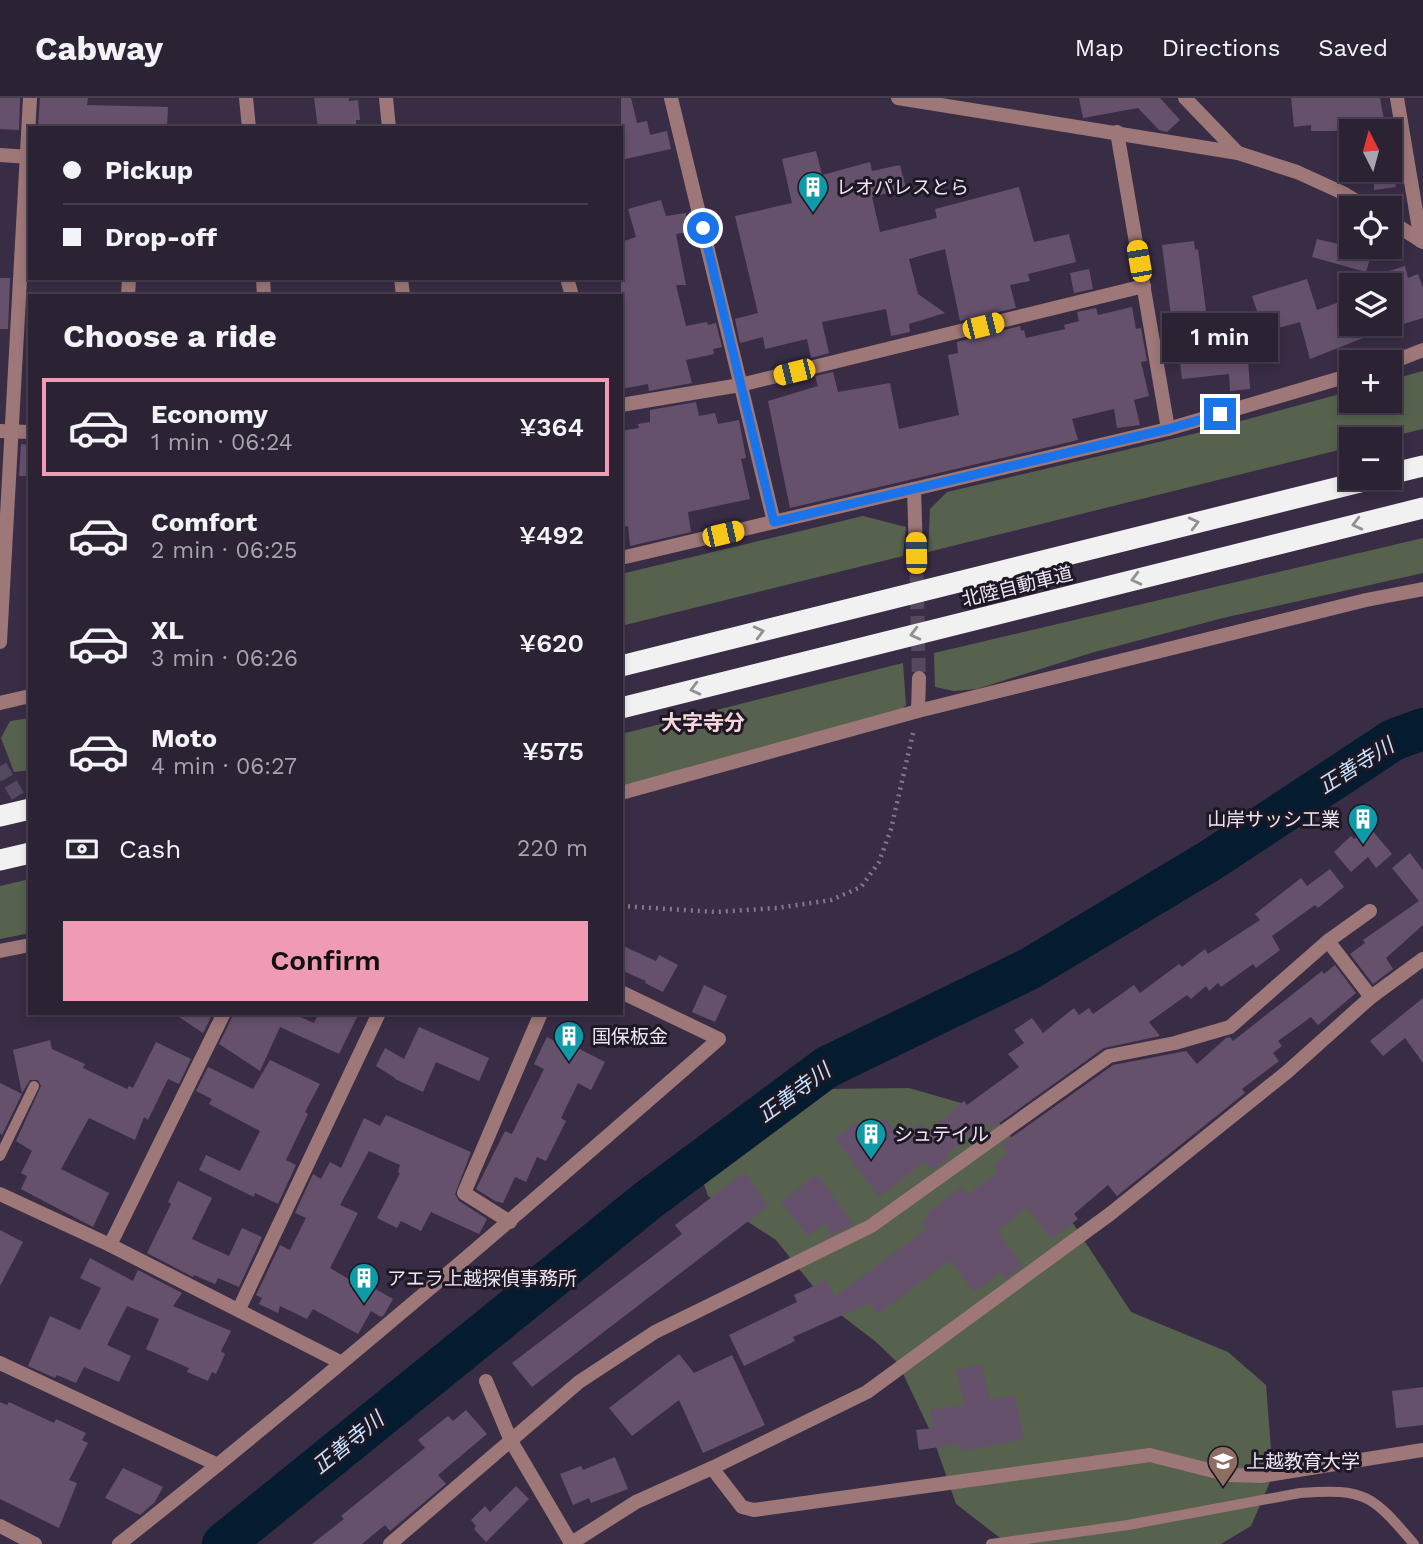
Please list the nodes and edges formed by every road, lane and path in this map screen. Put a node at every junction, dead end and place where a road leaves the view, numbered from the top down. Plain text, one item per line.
1 (30, 98) edge
2 (246, 98) edge
3 (386, 98) edge
4 (671, 98) edge
5 (898, 98) edge
6 (1185, 98) edge
7 (1397, 98) edge
8 (30, 126) edge
9 (249, 126) edge
10 (389, 126) edge
11 (1117, 132) junction
12 (1238, 153) junction
13 (0, 156) edge
14 (28, 157) edge
15 (28, 169) edge
16 (1348, 196) edge
17 (1402, 229) edge
18 (1422, 242) edge
19 (1144, 286) junction
20 (1423, 350) edge
21 (1402, 358) edge
22 (1339, 379) edge
23 (740, 385) junction
24 (623, 405) edge
25 (1168, 429) junction
26 (6, 431) edge
27 (28, 432) edge
28 (1423, 466) edge
29 (1402, 471) edge
30 (1339, 487) edge
31 (914, 489) junction
32 (1423, 508) edge
33 (774, 522) junction
34 (916, 553) tunnel mouth
35 (623, 558) edge
36 (1423, 589) edge
37 (0, 642) edge
38 (623, 666) edge
39 (919, 678) tunnel mouth
40 (28, 696) edge
41 (0, 703) edge
42 (623, 708) edge
43 (918, 711) junction
44 (623, 792) edge
45 (28, 809) edge
46 (0, 816) edge
47 (28, 853) edge
48 (0, 860) edge
49 (623, 905) edge
50 (1370, 911) dead end
51 (1328, 940) junction
52 (28, 945) edge
53 (0, 951) edge
54 (1423, 959) edge
55 (623, 993) edge
56 (1371, 997) junction
57 (223, 1015) edge
58 (378, 1015) edge
59 (540, 1015) edge
60 (34, 1086) dead end
61 (0, 1156) edge
62 (0, 1194) edge
63 (510, 1222) junction
64 (110, 1245) junction
65 (239, 1309) junction
66 (340, 1362) junction
67 (0, 1363) edge
68 (486, 1381) dead end
69 (511, 1441) junction
70 (1423, 1450) edge
71 (218, 1465) junction
72 (712, 1468) junction
73 (0, 1526) edge
74 (35, 1544) edge
75 (119, 1544) edge
76 (390, 1544) edge
77 (570, 1544) edge
78 (991, 1544) edge
79 (1414, 1544) edge

1 - 8 street
2 - 9 street
3 - 10 street
4 - 23 street
5 - 11 street
6 - 12 street
7 - 18 street
11 - 12 street
11 - 19 street
12 - 16 street
13 - 14 street
15 - 26 street
17 - 18 street
19 - 23 street
19 - 25 street
20 - 21 street
22 - 25 street
23 - 24 street
23 - 33 street
25 - 31 street
26 - 27 street
26 - 37 street
28 - 29 highway
38 -> 30 highway, 北陸自動車道
31 - 33 street
31 - 34 street
32 -> 42 highway, 北陸自動車道
33 - 35 street
36 - 43 street
39 - 43 street
40 - 41 street
43 - 44 street
43 - 49 path
45 - 46 highway
47 - 48 highway
50 - 51 street
51 - 56 street
51 - 69 street
52 - 53 street
54 - 56 street
55 - 63 street
56 - 72 street
57 - 64 street
58 - 65 street
59 - 63 street
60 - 61 lane
62 - 64 street
63 - 66 street
64 - 65 street
65 - 66 street
66 - 71 street
67 - 71 street
68 - 69 street
69 - 76 street
69 - 77 street
70 - 72 street
71 - 75 street
72 - 77 street
73 - 74 street
78 - 79 lane

